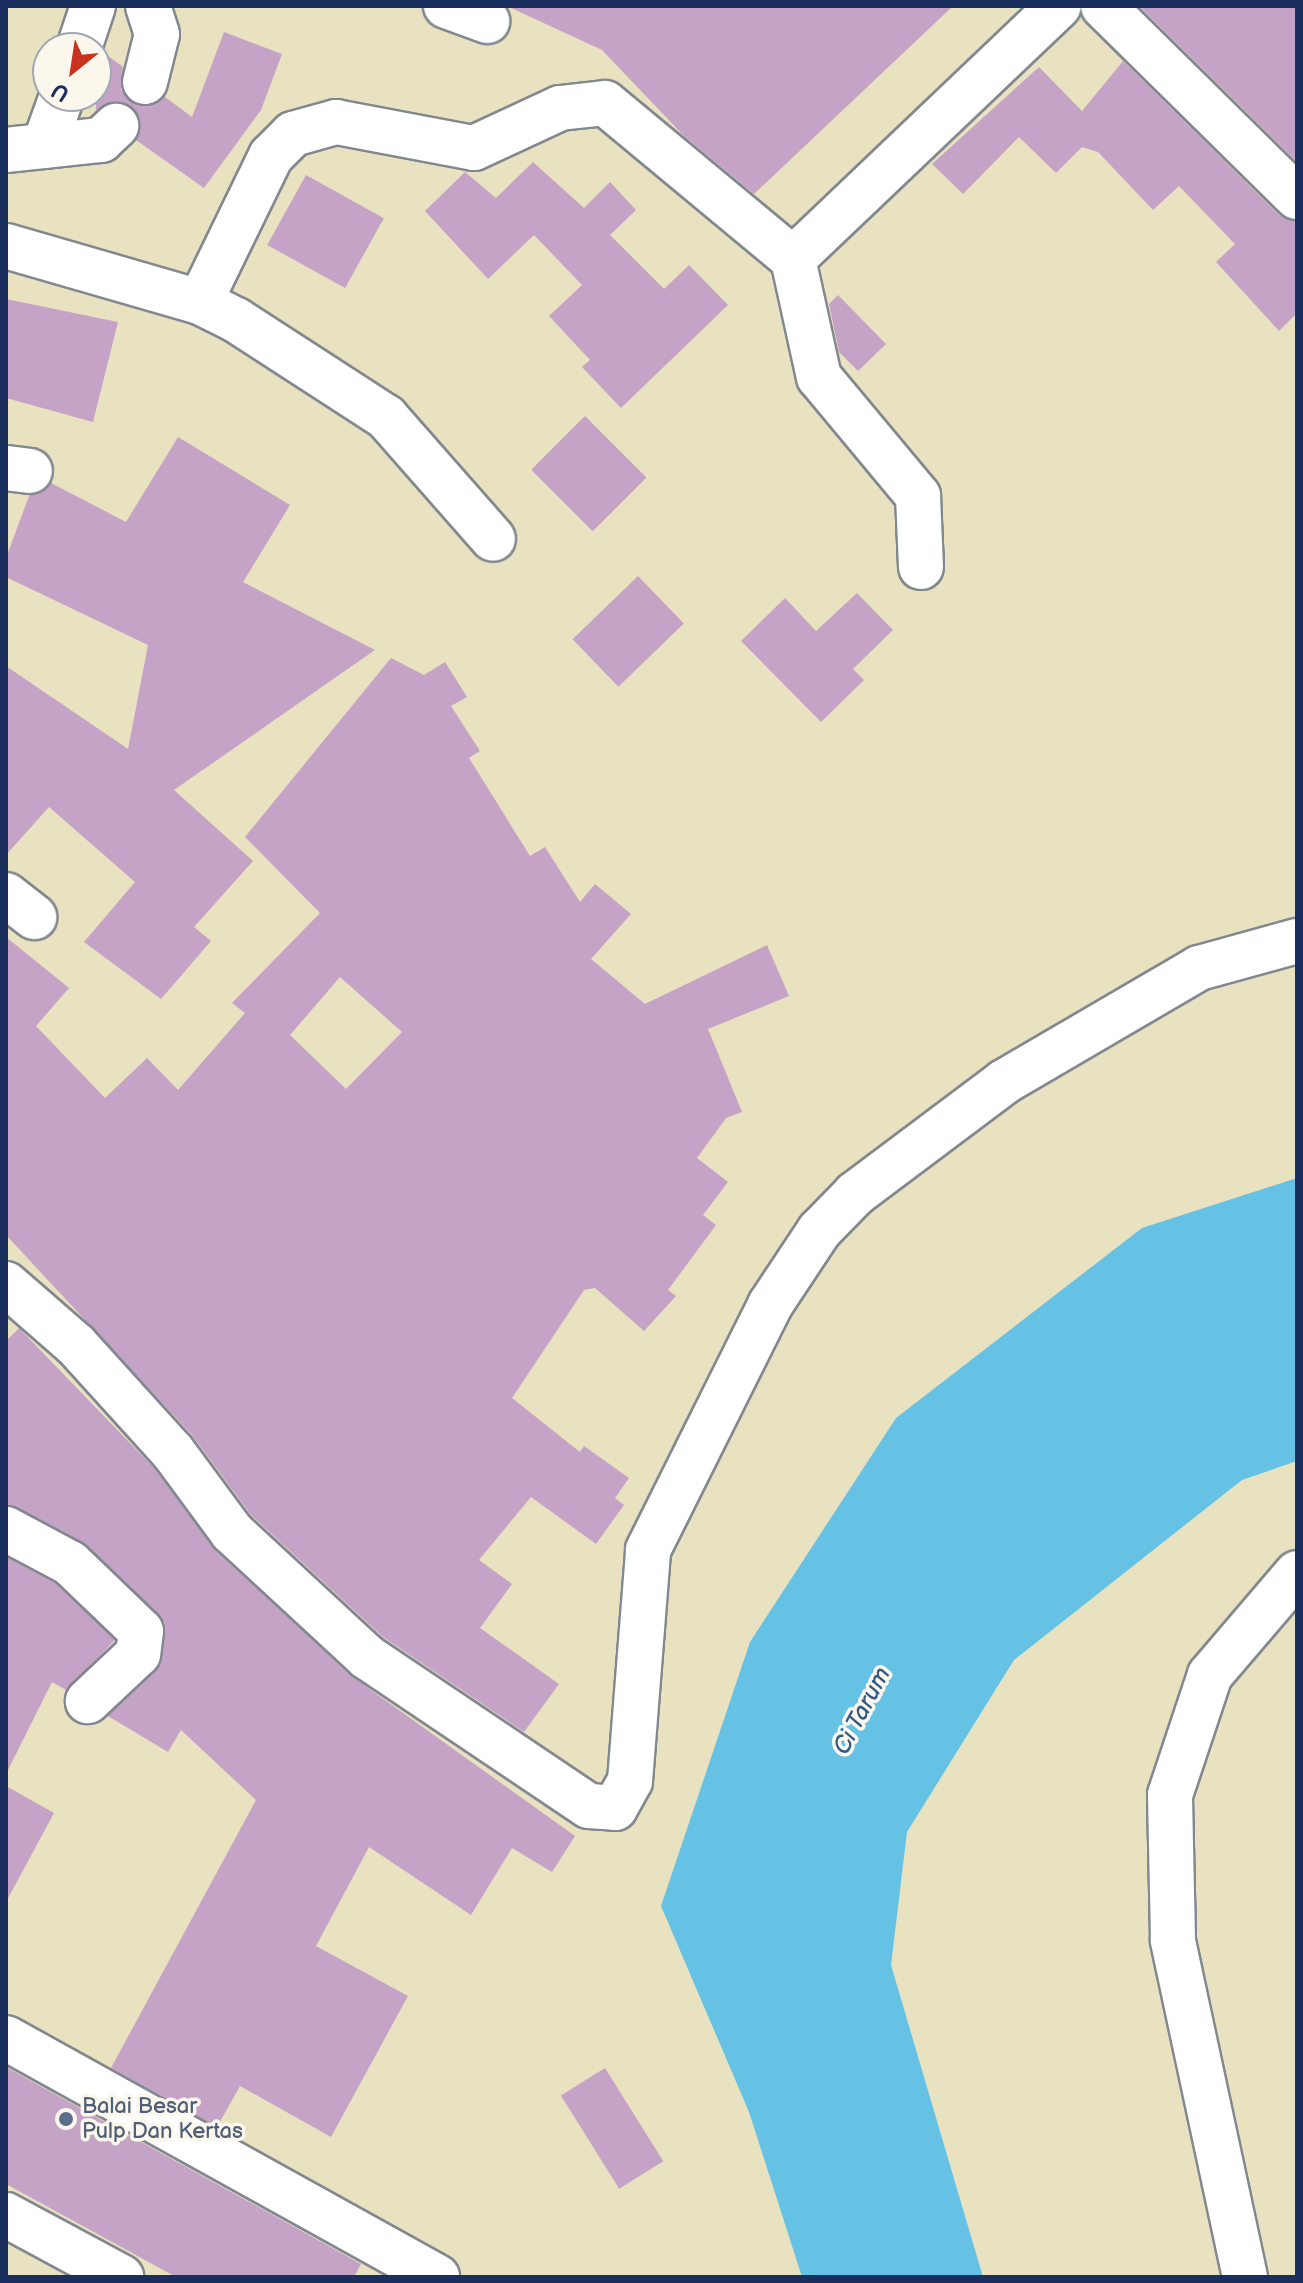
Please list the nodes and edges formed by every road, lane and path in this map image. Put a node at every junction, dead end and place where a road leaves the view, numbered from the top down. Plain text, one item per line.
1 (93, 6) edge
2 (148, 6) edge
3 (446, 6) edge
4 (1059, 6) edge
5 (1103, 6) edge
6 (487, 21) dead end
7 (84, 32) edge
8 (145, 82) dead end
9 (51, 112) edge
10 (116, 126) dead end
11 (25, 148) edge
12 (1297, 197) edge
13 (6, 246) edge
14 (793, 259) junction
15 (200, 302) junction
16 (493, 539) dead end
17 (921, 567) dead end
18 (1297, 941) edge
19 (6, 1284) edge
20 (6, 1529) edge
21 (1294, 1578) edge
22 (88, 1701) dead end
23 (6, 2038) edge
24 (6, 2215) edge
25 (419, 2273) edge
26 (121, 2277) edge
27 (1245, 2277) edge

1 - 7 street
2 - 8 street
3 - 6 street
4 - 14 street
5 - 12 street
9 - 11 street
10 - 11 street
13 - 15 street
14 - 15 street
14 - 17 street
15 - 16 street
18 - 19 street
20 - 22 street
21 - 27 street
23 - 25 street
24 - 26 street

